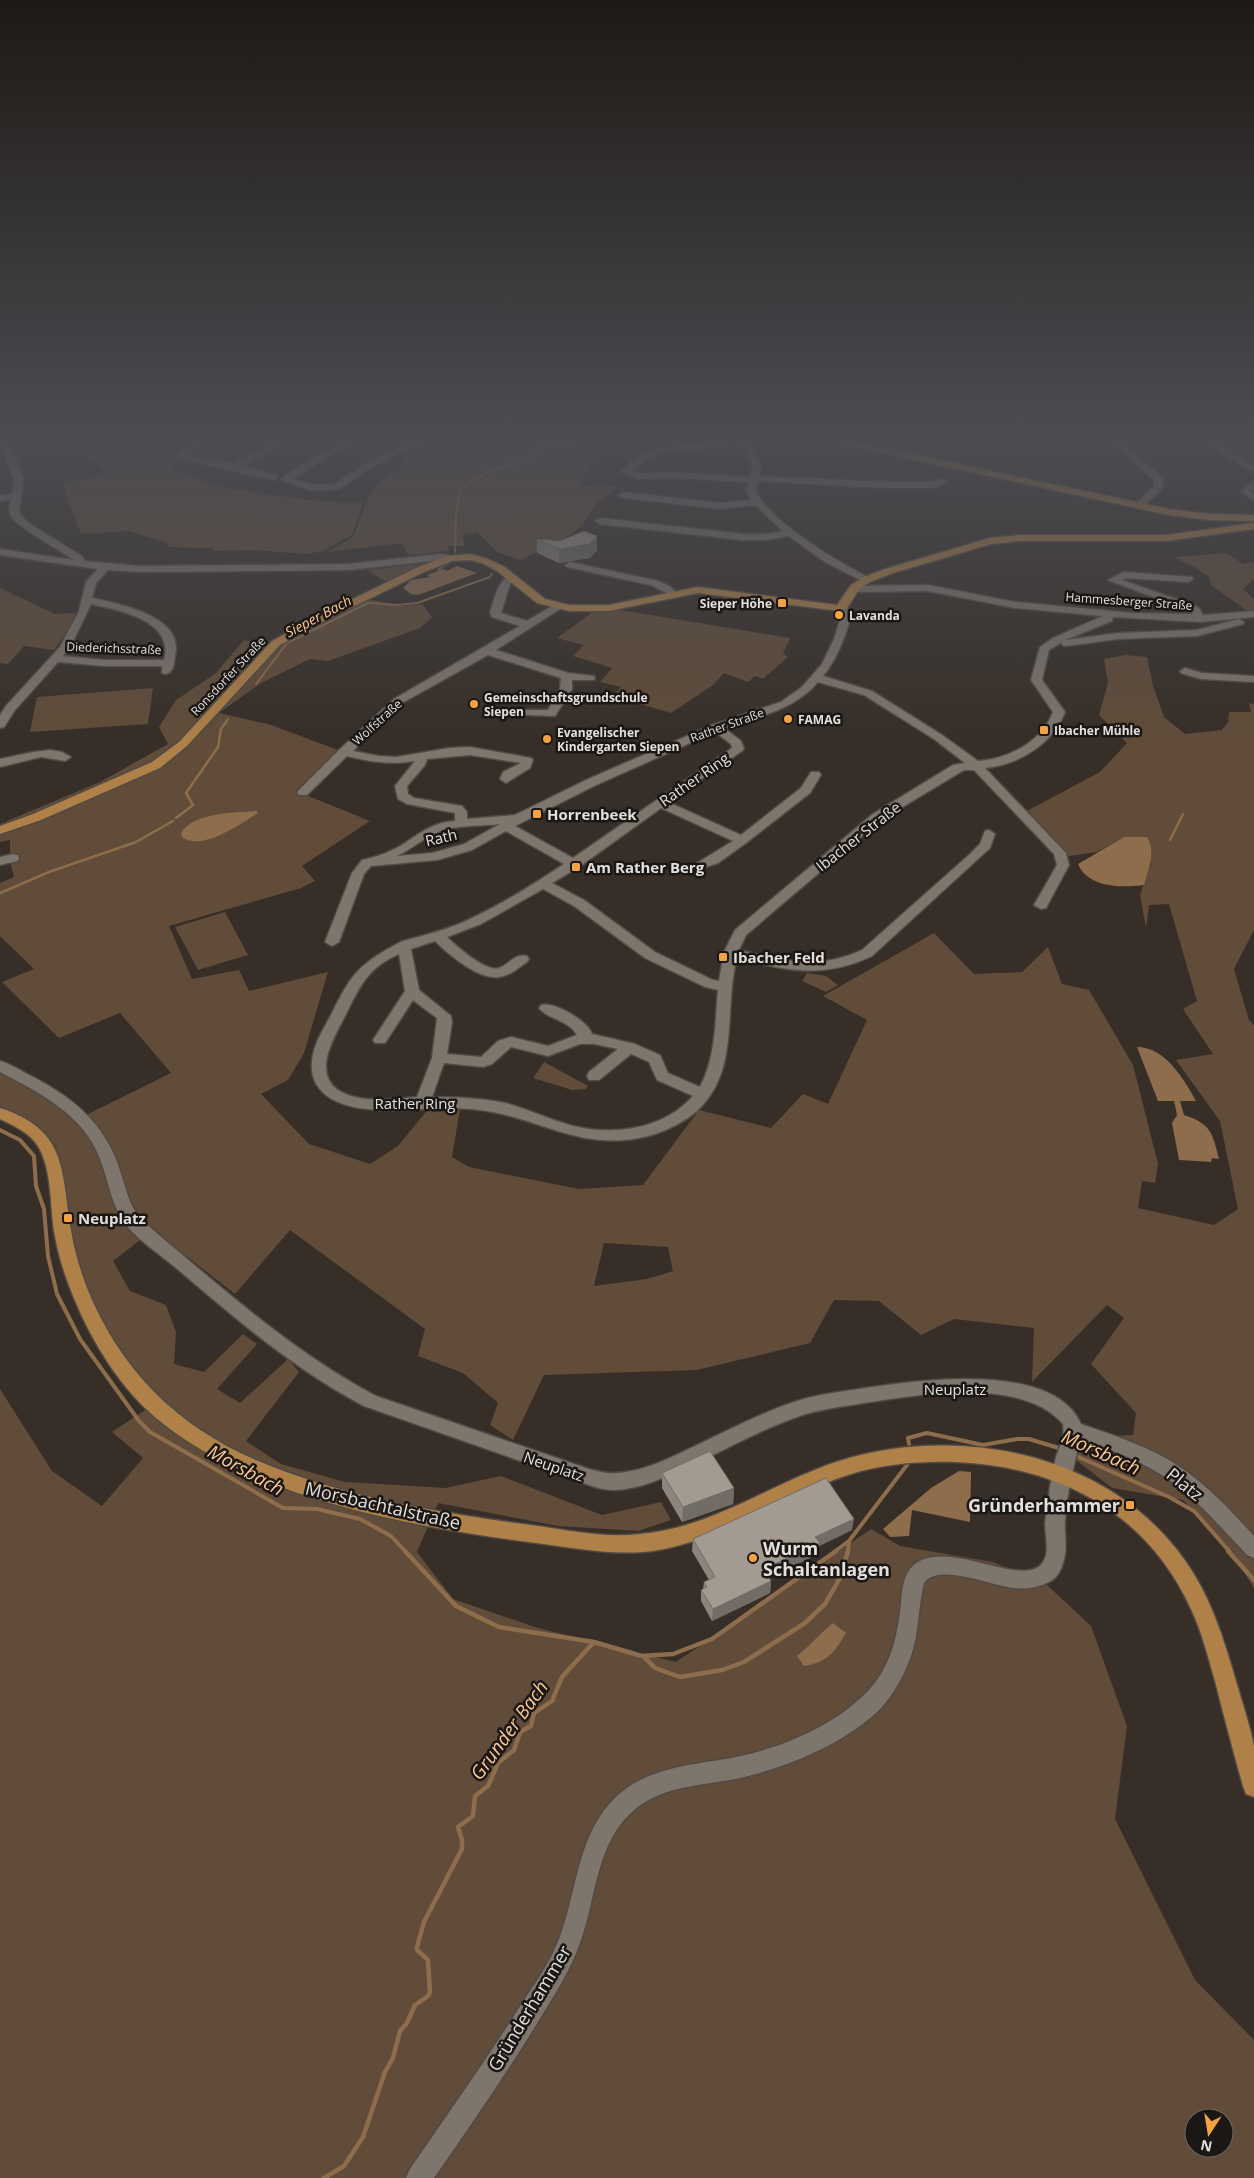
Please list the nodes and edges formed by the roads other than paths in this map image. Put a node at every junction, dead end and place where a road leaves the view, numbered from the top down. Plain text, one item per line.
1 (47, 538) edge
2 (796, 538) edge
3 (1169, 538) edge
4 (0, 552) edge
5 (450, 558) junction
6 (86, 562) junction
7 (570, 565) dead end
8 (106, 567) junction
9 (512, 578) junction
10 (1188, 578) dead end
11 (866, 580) junction
12 (853, 589) junction
13 (674, 594) junction
14 (88, 600) junction
15 (558, 607) junction
16 (842, 608) junction
17 (1108, 614) junction
18 (1251, 615) edge
19 (1201, 619) junction
20 (528, 625) junction
21 (1048, 646) junction
22 (487, 651) junction
23 (57, 659) junction
24 (1185, 671) dead end
25 (568, 676) junction
26 (590, 678) dead end
27 (817, 678) junction
28 (1254, 679) edge
29 (526, 712) dead end
30 (0, 725) edge
31 (716, 727) junction
32 (343, 752) junction
33 (65, 757) dead end
34 (421, 758) junction
35 (0, 763) edge
36 (976, 765) junction
37 (815, 775) dead end
38 (506, 778) dead end
39 (303, 792) dead end
40 (660, 803) junction
41 (461, 818) junction
42 (512, 823) junction
43 (0, 830) edge
44 (990, 834) dead end
45 (742, 840) junction
46 (377, 861) junction
47 (574, 864) junction
48 (700, 865) dead end
49 (543, 883) junction
50 (1042, 906) dead end
51 (437, 935) junction
52 (332, 942) dead end
53 (404, 945) junction
54 (730, 952) junction
55 (522, 959) dead end
56 (726, 986) junction
57 (412, 992) junction
58 (546, 1008) dead end
59 (380, 1040) dead end
60 (585, 1040) junction
61 (630, 1047) junction
62 (439, 1058) junction
63 (0, 1066) edge
64 (594, 1076) dead end
65 (703, 1094) junction
66 (423, 1102) junction
67 (0, 1113) edge
68 (1069, 1451) junction
69 (1254, 1549) edge
70 (1254, 1786) edge
71 (419, 2178) edge

1 - 6 street
2 - 11 street
3 - 11 main road
4 - 6 street
5 - 8 street
5 - 9 main road, Ronsdorfer Straße
5 - 43 main road, Ronsdorfer Straße
6 - 8 street
7 - 13 street
8 - 14 street
9 - 15 main road, Ronsdorfer Straße
9 - 20 street
10 - 19 street
11 - 12 main road
12 - 16 main road
12 - 17 street, Hammesberger Straße
13 - 15 main road, Ronsdorfer Straße
13 - 16 main road, Ronsdorfer Straße
14 - 23 street
14 - 23 street, Diederichsstraße
15 - 20 street, Wolfstraße
16 - 27 street, Rather Straße
17 - 19 street, Hammesberger Straße
17 - 21 street
18 - 19 street, Hammesberger Straße
18 - 21 street
20 - 22 street, Wolfstraße
21 - 36 street, Ibacher Straße
22 - 25 street
22 - 32 street, Wolfstraße
23 - 30 street
24 - 28 street
25 - 26 street
25 - 29 street
27 - 31 street, Rather Straße
27 - 36 street
31 - 40 street, Rather Ring
31 - 42 street, Rather Straße
32 - 34 street
32 - 39 street, Wolfstraße
33 - 35 street
34 - 38 street
34 - 41 street
36 - 50 street
36 - 54 street, Ibacher Straße
37 - 45 street
40 - 45 street
40 - 47 street, Rather Ring
41 - 42 street, Rath
41 - 46 street, Rath
42 - 46 street, Rath
42 - 47 street
44 - 54 street
45 - 48 street
46 - 52 street, Rath
47 - 49 street, Rather Ring
49 - 51 street, Rather Ring
49 - 56 street
51 - 53 street, Rather Ring
51 - 55 street
53 - 57 street
53 - 66 street, Rather Ring
54 - 56 street, Ibacher Straße
56 - 65 street, Ibacher Straße
57 - 59 street
57 - 62 street
58 - 60 street
60 - 61 street
60 - 62 street
61 - 64 street
61 - 65 street
62 - 66 street
63 - 68 street, Neuplatz
65 - 66 street, Rather Ring
67 - 68 main road, Morsbachtalstraße
68 - 69 street, Platz
68 - 70 main road, Morsbachtalstraße
68 - 71 street, Gründerhammer

